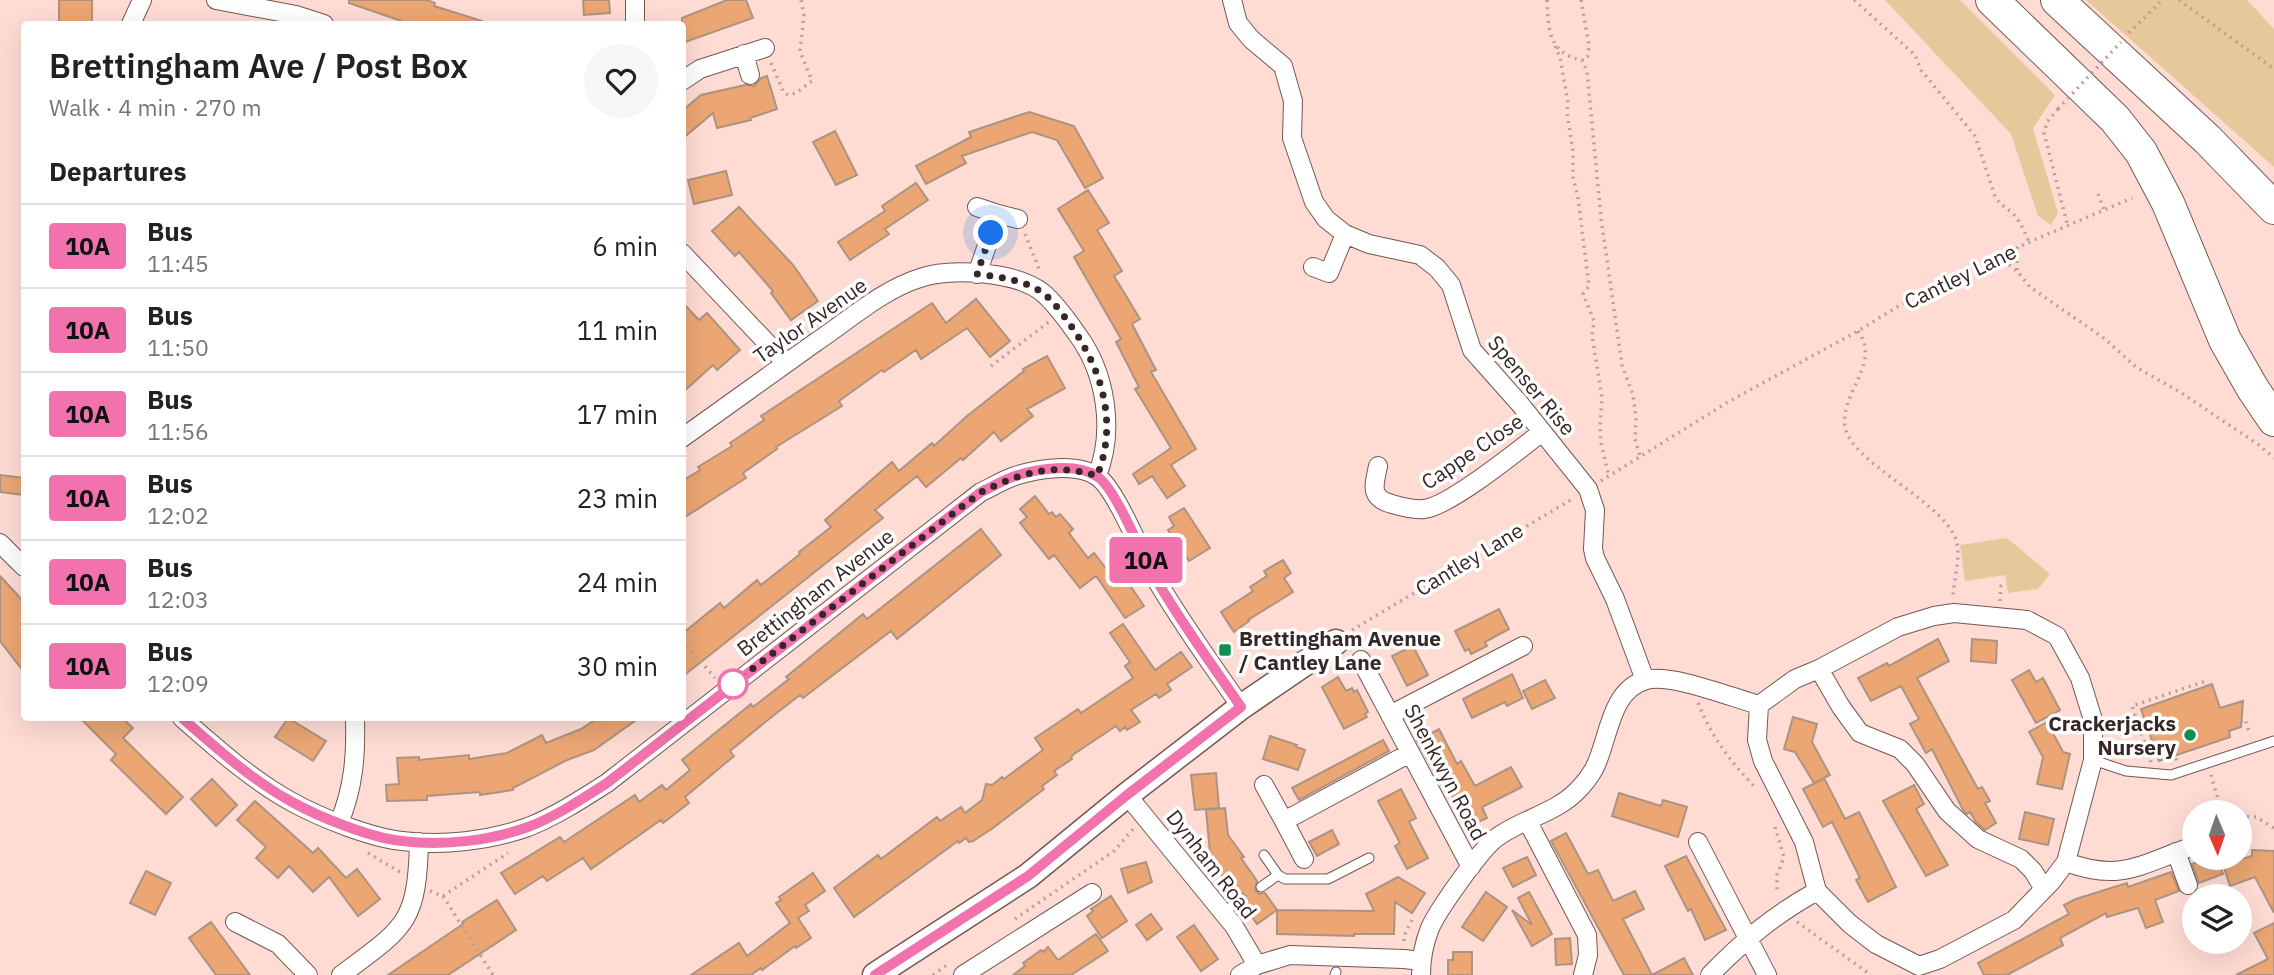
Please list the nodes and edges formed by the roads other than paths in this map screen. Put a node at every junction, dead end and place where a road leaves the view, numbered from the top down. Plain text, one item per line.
1 (142, 0) edge
2 (216, 0) edge
3 (635, 0) edge
4 (1233, 0) edge
5 (1992, 0) edge
6 (2057, 0) edge
7 (2063, 0) edge
8 (245, 3) edge
9 (132, 21) edge
10 (315, 21) edge
11 (635, 21) edge
12 (765, 48) road end
13 (744, 54) junction
14 (750, 75) dead end
15 (686, 78) edge
16 (2274, 190) edge
17 (977, 207) dead end
18 (2274, 208) edge
19 (998, 214) junction
20 (1018, 219) road end
21 (1345, 234) junction
22 (686, 257) edge
23 (1328, 273) dead end
24 (977, 274) junction
25 (786, 363) junction
26 (2274, 420) edge
27 (1542, 432) junction
28 (686, 435) edge
29 (1378, 467) dead end
30 (1097, 476) junction
31 (0, 543) edge
32 (21, 564) edge
33 (1336, 642) road end
34 (1523, 646) dead end
35 (1361, 660) dead end
36 (1819, 669) junction
37 (1645, 680) junction
38 (1759, 705) junction
39 (1241, 707) junction
40 (1390, 715) junction
41 (186, 721) edge
42 (355, 721) edge
43 (2274, 741) edge
44 (1410, 754) junction
45 (2093, 760) junction
46 (1265, 785) dead end
47 (1127, 795) junction
48 (1284, 821) junction
49 (339, 822) junction
50 (1528, 822) junction
51 (419, 842) junction
52 (1698, 842) dead end
53 (2182, 850) edge
54 (2176, 852) junction
55 (1264, 855) dead end
56 (1369, 858) dead end
57 (1304, 859) dead end
58 (2066, 862) junction
59 (1471, 867) junction
60 (1278, 875) junction
61 (2188, 884) edge
62 (1261, 887) dead end
63 (2044, 888) junction
64 (1817, 891) junction
65 (1092, 892) dead end
66 (1241, 900) dead end
67 (1223, 913) junction
68 (240, 930) dead end
69 (1748, 938) junction
70 (1257, 965) junction
71 (959, 967) edge
72 (1421, 968) edge
73 (1919, 970) edge
74 (308, 975) edge
75 (341, 975) edge
76 (875, 975) edge
77 (1240, 975) edge
78 (1583, 975) edge
79 (1710, 975) edge
80 (1768, 975) edge

1 - 9 street
2 - 8 street
3 - 11 street
4 - 21 street, Spenser Rise
5 - 26 highway
6 - 18 highway
7 - 16 highway
8 - 10 street
12 - 13 street
13 - 14 street
13 - 15 street
17 - 19 street
19 - 20 street
19 - 24 street
21 - 23 street
21 - 27 street, Spenser Rise
22 - 25 street
24 - 25 street, Taylor Avenue
24 - 30 street, Taylor Avenue
25 - 28 street, Taylor Avenue
27 - 29 street, Cappe Close
27 - 37 street, Spenser Rise
30 - 39 street
30 - 51 street, Brettingham Avenue
31 - 32 street
33 - 39 street
34 - 40 street
35 - 40 street, Shenkwyn Road
36 - 38 street
36 - 45 street
36 - 63 street
37 - 38 street
37 - 50 street
38 - 64 street
39 - 47 street
40 - 44 street, Shenkwyn Road
41 - 49 street, Brettingham Avenue
42 - 49 street
43 - 45 lane
44 - 48 street
44 - 59 street, Shenkwyn Road
45 - 58 street
46 - 48 street
47 - 67 street, Dynham Road
47 - 76 street
48 - 57 street
49 - 51 street, Brettingham Avenue
50 - 59 street
50 - 78 street
51 - 75 street
52 - 69 street
53 - 54 street
54 - 58 street
54 - 61 street
55 - 60 lane
56 - 60 lane
58 - 63 street
59 - 72 street
60 - 62 lane
63 - 73 street
64 - 69 street
64 - 73 street
65 - 71 street
66 - 67 lane
67 - 70 street, Dynham Road
68 - 74 street
69 - 79 street
69 - 80 street
70 - 72 street
70 - 77 street

